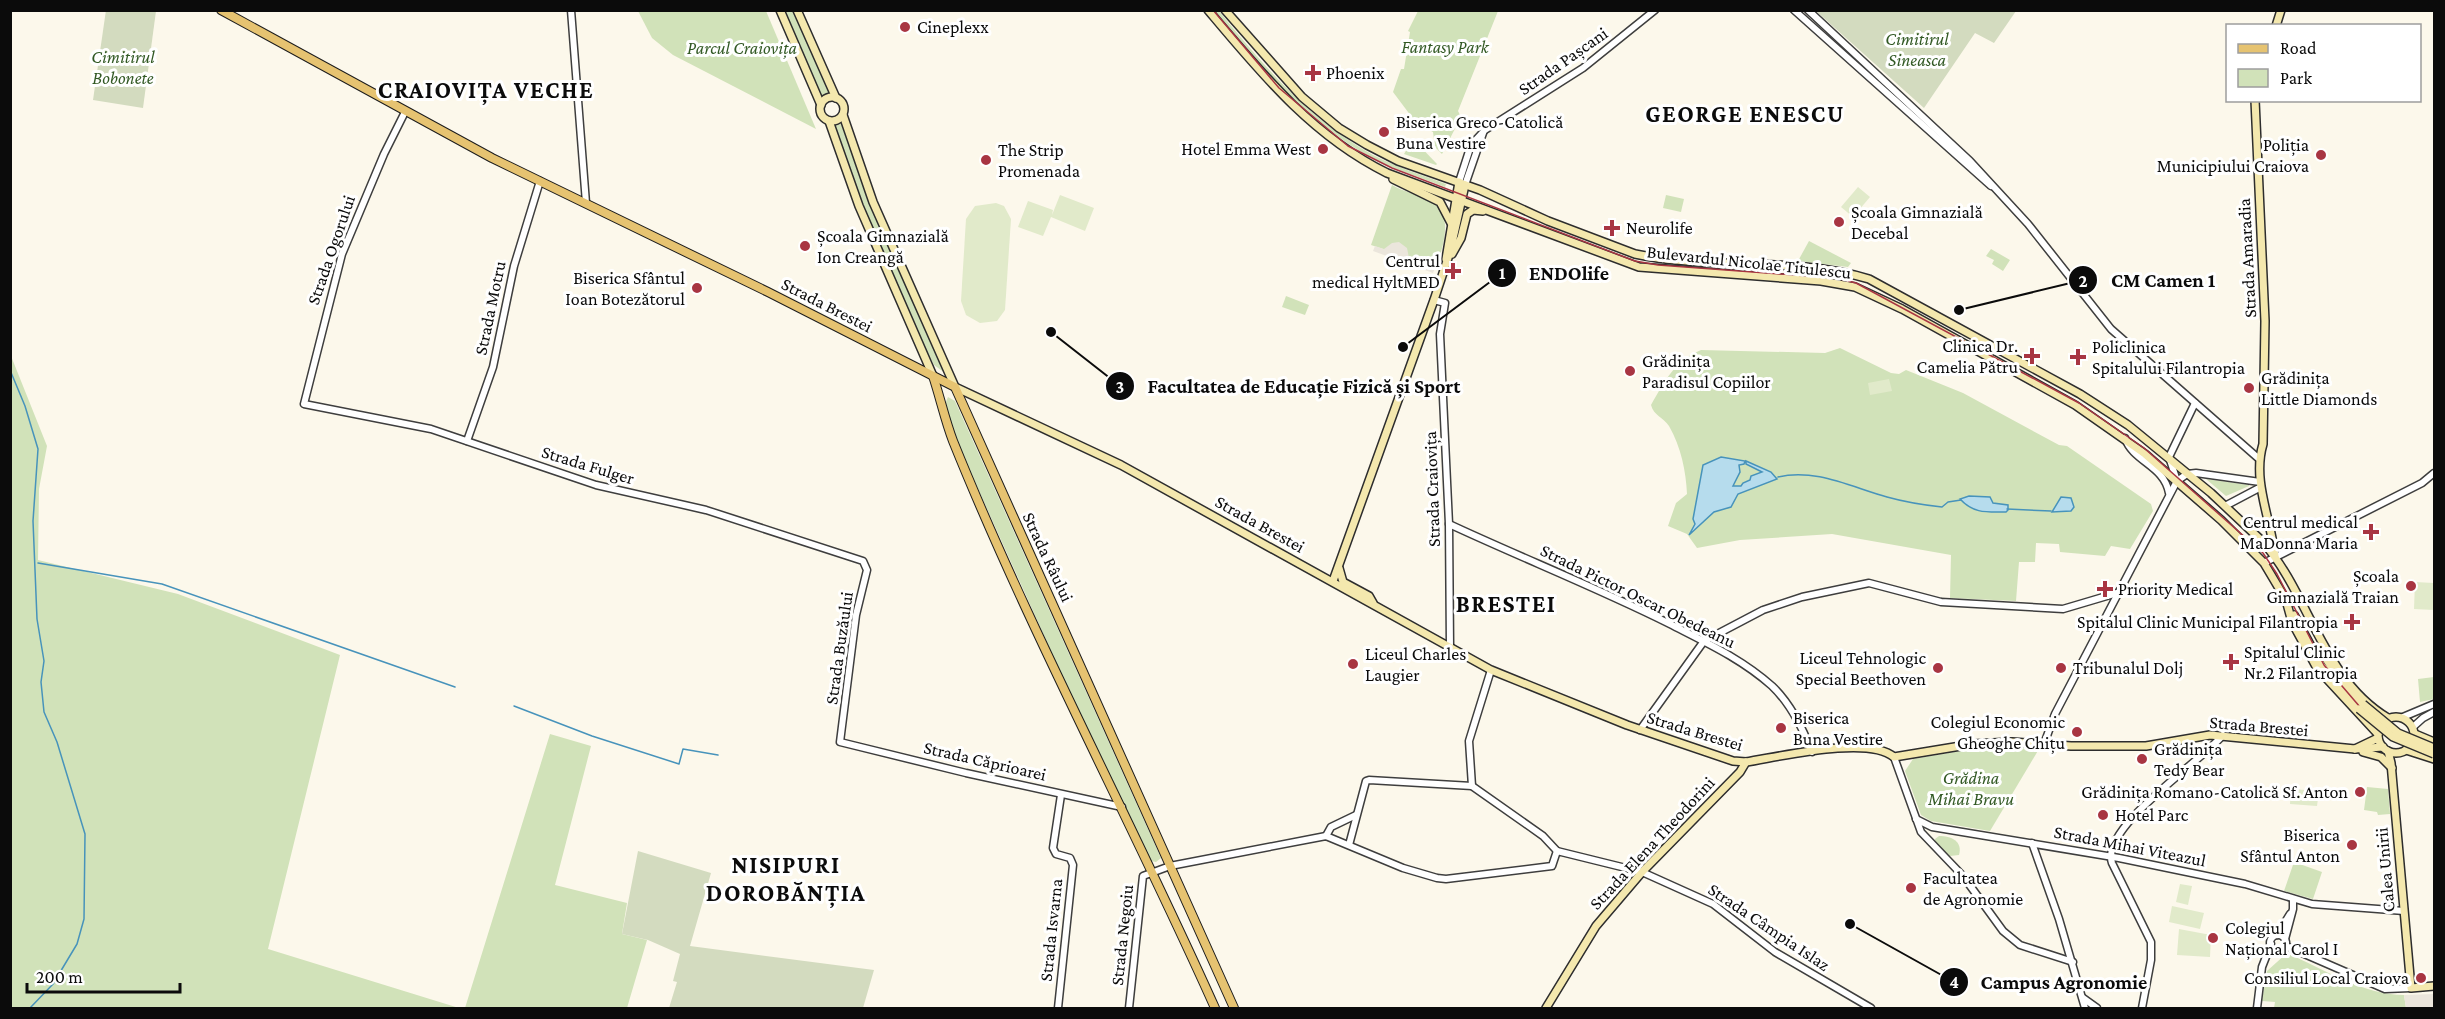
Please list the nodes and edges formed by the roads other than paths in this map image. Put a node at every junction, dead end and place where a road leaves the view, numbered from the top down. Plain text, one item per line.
1 (221, 10) edge
2 (570, 10) edge
3 (780, 10) edge
4 (797, 10) edge
5 (1208, 10) edge
6 (1225, 10) edge
7 (1655, 10) edge
8 (1794, 10) edge
9 (1808, 10) edge
10 (836, 98) junction
11 (2255, 102) edge
12 (821, 105) junction
13 (405, 112) junction
14 (843, 115) junction
15 (829, 121) junction
16 (1387, 173) junction
17 (540, 182) junction
18 (1462, 183) junction
19 (1996, 190) junction
20 (1458, 200) junction
21 (586, 204) junction
22 (1492, 212) junction
23 (1451, 223) junction
24 (1446, 263) junction
25 (1434, 300) junction
26 (933, 376) junction
27 (955, 387) junction
28 (972, 395) junction
29 (2194, 403) junction
30 (304, 404) joint
31 (963, 408) junction
32 (2125, 438) junction
33 (467, 441) junction
34 (2169, 458) junction
35 (2258, 458) junction
36 (2434, 473) edge
37 (2187, 474) junction
38 (2177, 481) junction
39 (2260, 485) junction
40 (2169, 494) junction
41 (2225, 506) junction
42 (1449, 524) junction
43 (2275, 556) junction
44 (863, 561) joint
45 (1339, 563) junction
46 (2264, 563) junction
47 (1333, 581) junction
48 (2292, 589) junction
49 (2117, 593) junction
50 (2286, 600) junction
51 (1374, 605) junction
52 (1704, 641) junction
53 (1450, 648) junction
54 (1491, 670) junction
55 (2434, 704) edge
56 (2361, 706) junction
57 (2434, 712) edge
58 (2403, 717) junction
59 (2388, 718) junction
60 (2366, 723) junction
61 (1640, 730) junction
62 (2414, 731) junction
63 (2223, 735) junction
64 (2378, 736) junction
65 (840, 742) joint
66 (2434, 742) edge
67 (2044, 744) junction
68 (2358, 747) junction
69 (2434, 748) edge
70 (2385, 749) junction
71 (2406, 750) junction
72 (1812, 752) junction
73 (2434, 754) edge
74 (1894, 757) junction
75 (2434, 759) edge
76 (1746, 762) junction
77 (2392, 768) junction
78 (1472, 786) junction
79 (1061, 795) junction
80 (1123, 808) junction
81 (1356, 815) junction
82 (1916, 819) junction
83 (1326, 836) junction
84 (2032, 843) junction
85 (1349, 845) junction
86 (1557, 851) junction
87 (2110, 857) junction
88 (1170, 866) junction
89 (1153, 870) junction
90 (1642, 872) junction
91 (2293, 899) junction
92 (2312, 904) junction
93 (2293, 909) junction
94 (2404, 910) junction
95 (2277, 935) junction
96 (2285, 943) junction
97 (2271, 944) junction
98 (2277, 950) junction
99 (2073, 962) junction
100 (2262, 967) junction
101 (2434, 986) edge
102 (2411, 988) junction
103 (2082, 998) junction
104 (1058, 1008) edge
105 (1129, 1008) edge
106 (1215, 1008) edge
107 (1234, 1008) edge
108 (1546, 1008) edge
109 (1871, 1008) edge
110 (2085, 1008) edge
111 (2097, 1008) edge
112 (2142, 1008) edge
113 (2256, 1008) edge

1 - 13 main road, Strada Brestei
2 - 21 street
3 - 12 main road
4 - 10 main road, Strada Râului
5 - 16 main road
6 - 18 main road, Bulevardul Nicolae Titulescu
7 - 18 street, Strada Pașcani
8 - 19 street
9 - 19 street
10 - 12 main road
10 - 14 main road, Strada Râului
11 - 35 main road, Strada Amaradia
12 - 15 main road
13 - 17 main road, Strada Brestei
13 - 30 street, Strada Ogorului
14 - 15 main road
14 - 27 main road, Strada Râului
15 - 26 main road
16 - 20 main road, Bulevardul Nicolae Titulescu
16 - 23 main road
17 - 21 main road, Strada Brestei
17 - 33 street, Strada Motru
18 - 20 main road
18 - 34 main road, Bulevardul Nicolae Titulescu
19 - 29 street
20 - 22 main road, Bulevardul Nicolae Titulescu
20 - 23 main road
20 - 24 main road
21 - 26 main road, Strada Brestei
22 - 24 main road
22 - 32 main road, Bulevardul Nicolae Titulescu
23 - 24 main road
24 - 25 main road
25 - 42 street, Strada Craiovița
25 - 45 main road
26 - 27 main road, Strada Brestei
26 - 80 main road
27 - 28 main road, Strada Brestei
27 - 31 main road, Strada Râului
28 - 31 main road
28 - 47 main road, Strada Brestei
29 - 34 street
29 - 35 street
30 - 33 street, Strada Fulger
31 - 88 main road, Strada Râului
32 - 38 main road, Bulevardul Nicolae Titulescu
32 - 40 street
33 - 44 street, Strada Fulger
34 - 37 main road, Bulevardul Nicolae Titulescu
34 - 38 street, Bulevardul Nicolae Titulescu
35 - 39 main road, Strada Amaradia
36 - 43 street
37 - 38 street
37 - 39 street
37 - 41 main road, Bulevardul Nicolae Titulescu
38 - 40 street
38 - 46 main road, Bulevardul Nicolae Titulescu
39 - 41 street
39 - 43 main road, Strada Amaradia
40 - 49 street
41 - 43 main road, Bulevardul Nicolae Titulescu
42 - 52 street, Strada Pictor Oscar Obedeanu
42 - 53 street, Strada Craiovița
43 - 46 street
43 - 48 main road, Bulevardul Nicolae Titulescu
44 - 65 street, Strada Buzăului
45 - 47 main road
45 - 51 main road
46 - 50 main road, Bulevardul Nicolae Titulescu
47 - 51 main road, Strada Brestei
48 - 56 main road
48 - 59 main road, Bulevardul Nicolae Titulescu
49 - 52 street
49 - 67 street
50 - 56 main road
50 - 60 main road, Bulevardul Nicolae Titulescu
51 - 53 main road, Strada Brestei
52 - 61 street
52 - 72 street, Strada Pictor Oscar Obedeanu
53 - 54 main road, Strada Brestei
54 - 61 main road, Strada Brestei
54 - 78 street
55 - 58 street
56 - 69 main road, bridge
56 - 73 main road, bridge
57 - 62 street
58 - 59 main road
58 - 62 main road
59 - 64 main road
60 - 64 main road, Bulevardul Nicolae Titulescu
60 - 68 main road
61 - 76 main road, Strada Brestei
62 - 66 main road
62 - 71 main road
63 - 67 main road, Strada Brestei
63 - 68 main road, Strada Brestei
63 - 87 street
64 - 68 main road, Strada Brestei
64 - 70 main road
65 - 79 street, Strada Căprioarei
67 - 74 main road, Strada Brestei
68 - 70 main road, Strada Brestei
68 - 77 main road
70 - 71 main road
70 - 77 main road, Calea Unirii
71 - 75 main road
72 - 74 main road, Strada Brestei
72 - 76 main road, Strada Brestei
74 - 82 street
76 - 90 main road, Strada Elena Theodorini
77 - 94 main road, Calea Unirii
78 - 81 street
78 - 86 street
79 - 80 street, Strada Căprioarei
79 - 104 street, Strada Isvarna
80 - 89 main road
81 - 83 street
81 - 85 street
82 - 84 street, Strada Mihai Viteazul
82 - 99 street
83 - 85 street
83 - 88 street
84 - 87 street, Strada Mihai Viteazul
84 - 99 street
85 - 86 street
86 - 90 street, Strada Câmpia Islaz
87 - 91 street, Strada Mihai Viteazul
87 - 112 street
88 - 89 street
88 - 107 main road, Strada Râului
89 - 105 street, Strada Negoiu
89 - 106 main road
90 - 108 main road, Strada Elena Theodorini
90 - 109 street, Strada Câmpia Islaz
91 - 92 street, Strada Mihai Viteazul
91 - 93 street
92 - 93 street
92 - 94 street, Strada Mihai Viteazul
93 - 95 street
93 - 96 street
94 - 102 main road, Calea Unirii
95 - 96 street
95 - 97 street
96 - 98 street
96 - 102 street
97 - 98 street
97 - 100 street
98 - 100 street
99 - 103 street
100 - 113 street
101 - 102 main road
103 - 110 street
103 - 111 street

